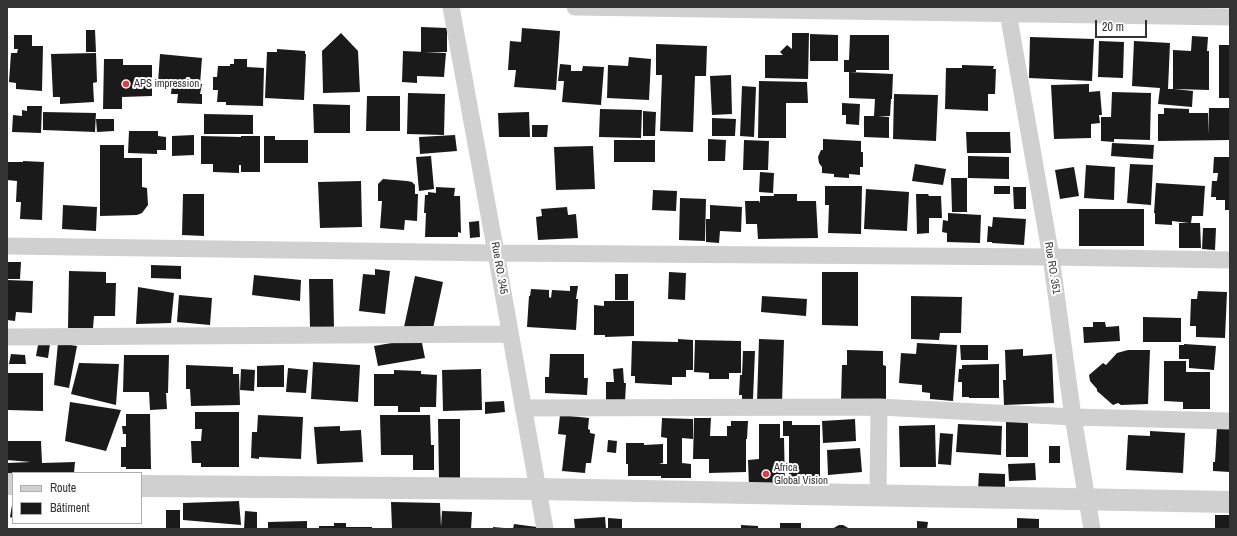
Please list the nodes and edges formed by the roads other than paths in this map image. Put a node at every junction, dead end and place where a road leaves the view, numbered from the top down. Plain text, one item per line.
1 (451, 7) edge
2 (575, 7) edge
3 (1008, 10) edge
4 (1105, 11) edge
5 (1230, 17) edge
6 (7, 246) edge
7 (496, 253) junction
8 (1051, 257) junction
9 (1230, 260) edge
10 (510, 334) junction
11 (7, 337) edge
12 (880, 406) junction
13 (523, 408) junction
14 (1073, 417) junction
15 (1230, 421) edge
16 (142, 486) edge
17 (537, 489) junction
18 (878, 495) junction
19 (1087, 500) junction
20 (1230, 502) edge
21 (545, 529) edge
22 (1092, 529) edge

1 - 7 street, Rue RO. 345
2 - 3 street
3 - 4 street
3 - 8 street, Rue RO. 351
4 - 5 street
6 - 7 street
7 - 8 street
7 - 10 street, Rue RO. 345
8 - 9 street
8 - 14 street, Rue RO. 351
10 - 11 street
10 - 13 street, Rue RO. 345
12 - 13 street
12 - 14 street
12 - 18 street
13 - 17 street, Rue RO. 345
14 - 15 street
14 - 19 street, Rue RO. 351
16 - 17 street
17 - 18 street
17 - 21 street, Rue RO. 345
18 - 19 street
19 - 20 street
19 - 22 street, Rue RO. 351

